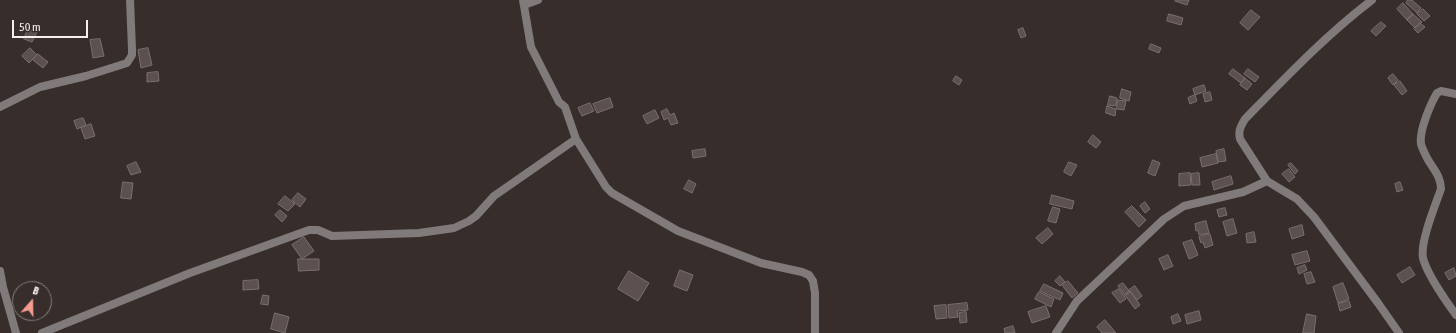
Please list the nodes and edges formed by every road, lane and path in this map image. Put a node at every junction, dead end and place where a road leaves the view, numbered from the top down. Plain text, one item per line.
1 (130, 0) edge
2 (538, 0) edge
3 (1372, 0) edge
4 (524, 2) edge
5 (1456, 94) edge
6 (0, 107) edge
7 (576, 139) junction
8 (1267, 181) junction
9 (0, 271) edge
10 (1456, 315) edge
11 (16, 333) edge
12 (42, 333) edge
13 (815, 333) edge
14 (1056, 333) edge
15 (1399, 333) edge

1 - 6 street
2 - 4 street
3 - 8 street
4 - 7 street
5 - 10 street
7 - 12 street
7 - 13 street
8 - 14 street
8 - 15 street
9 - 11 street

